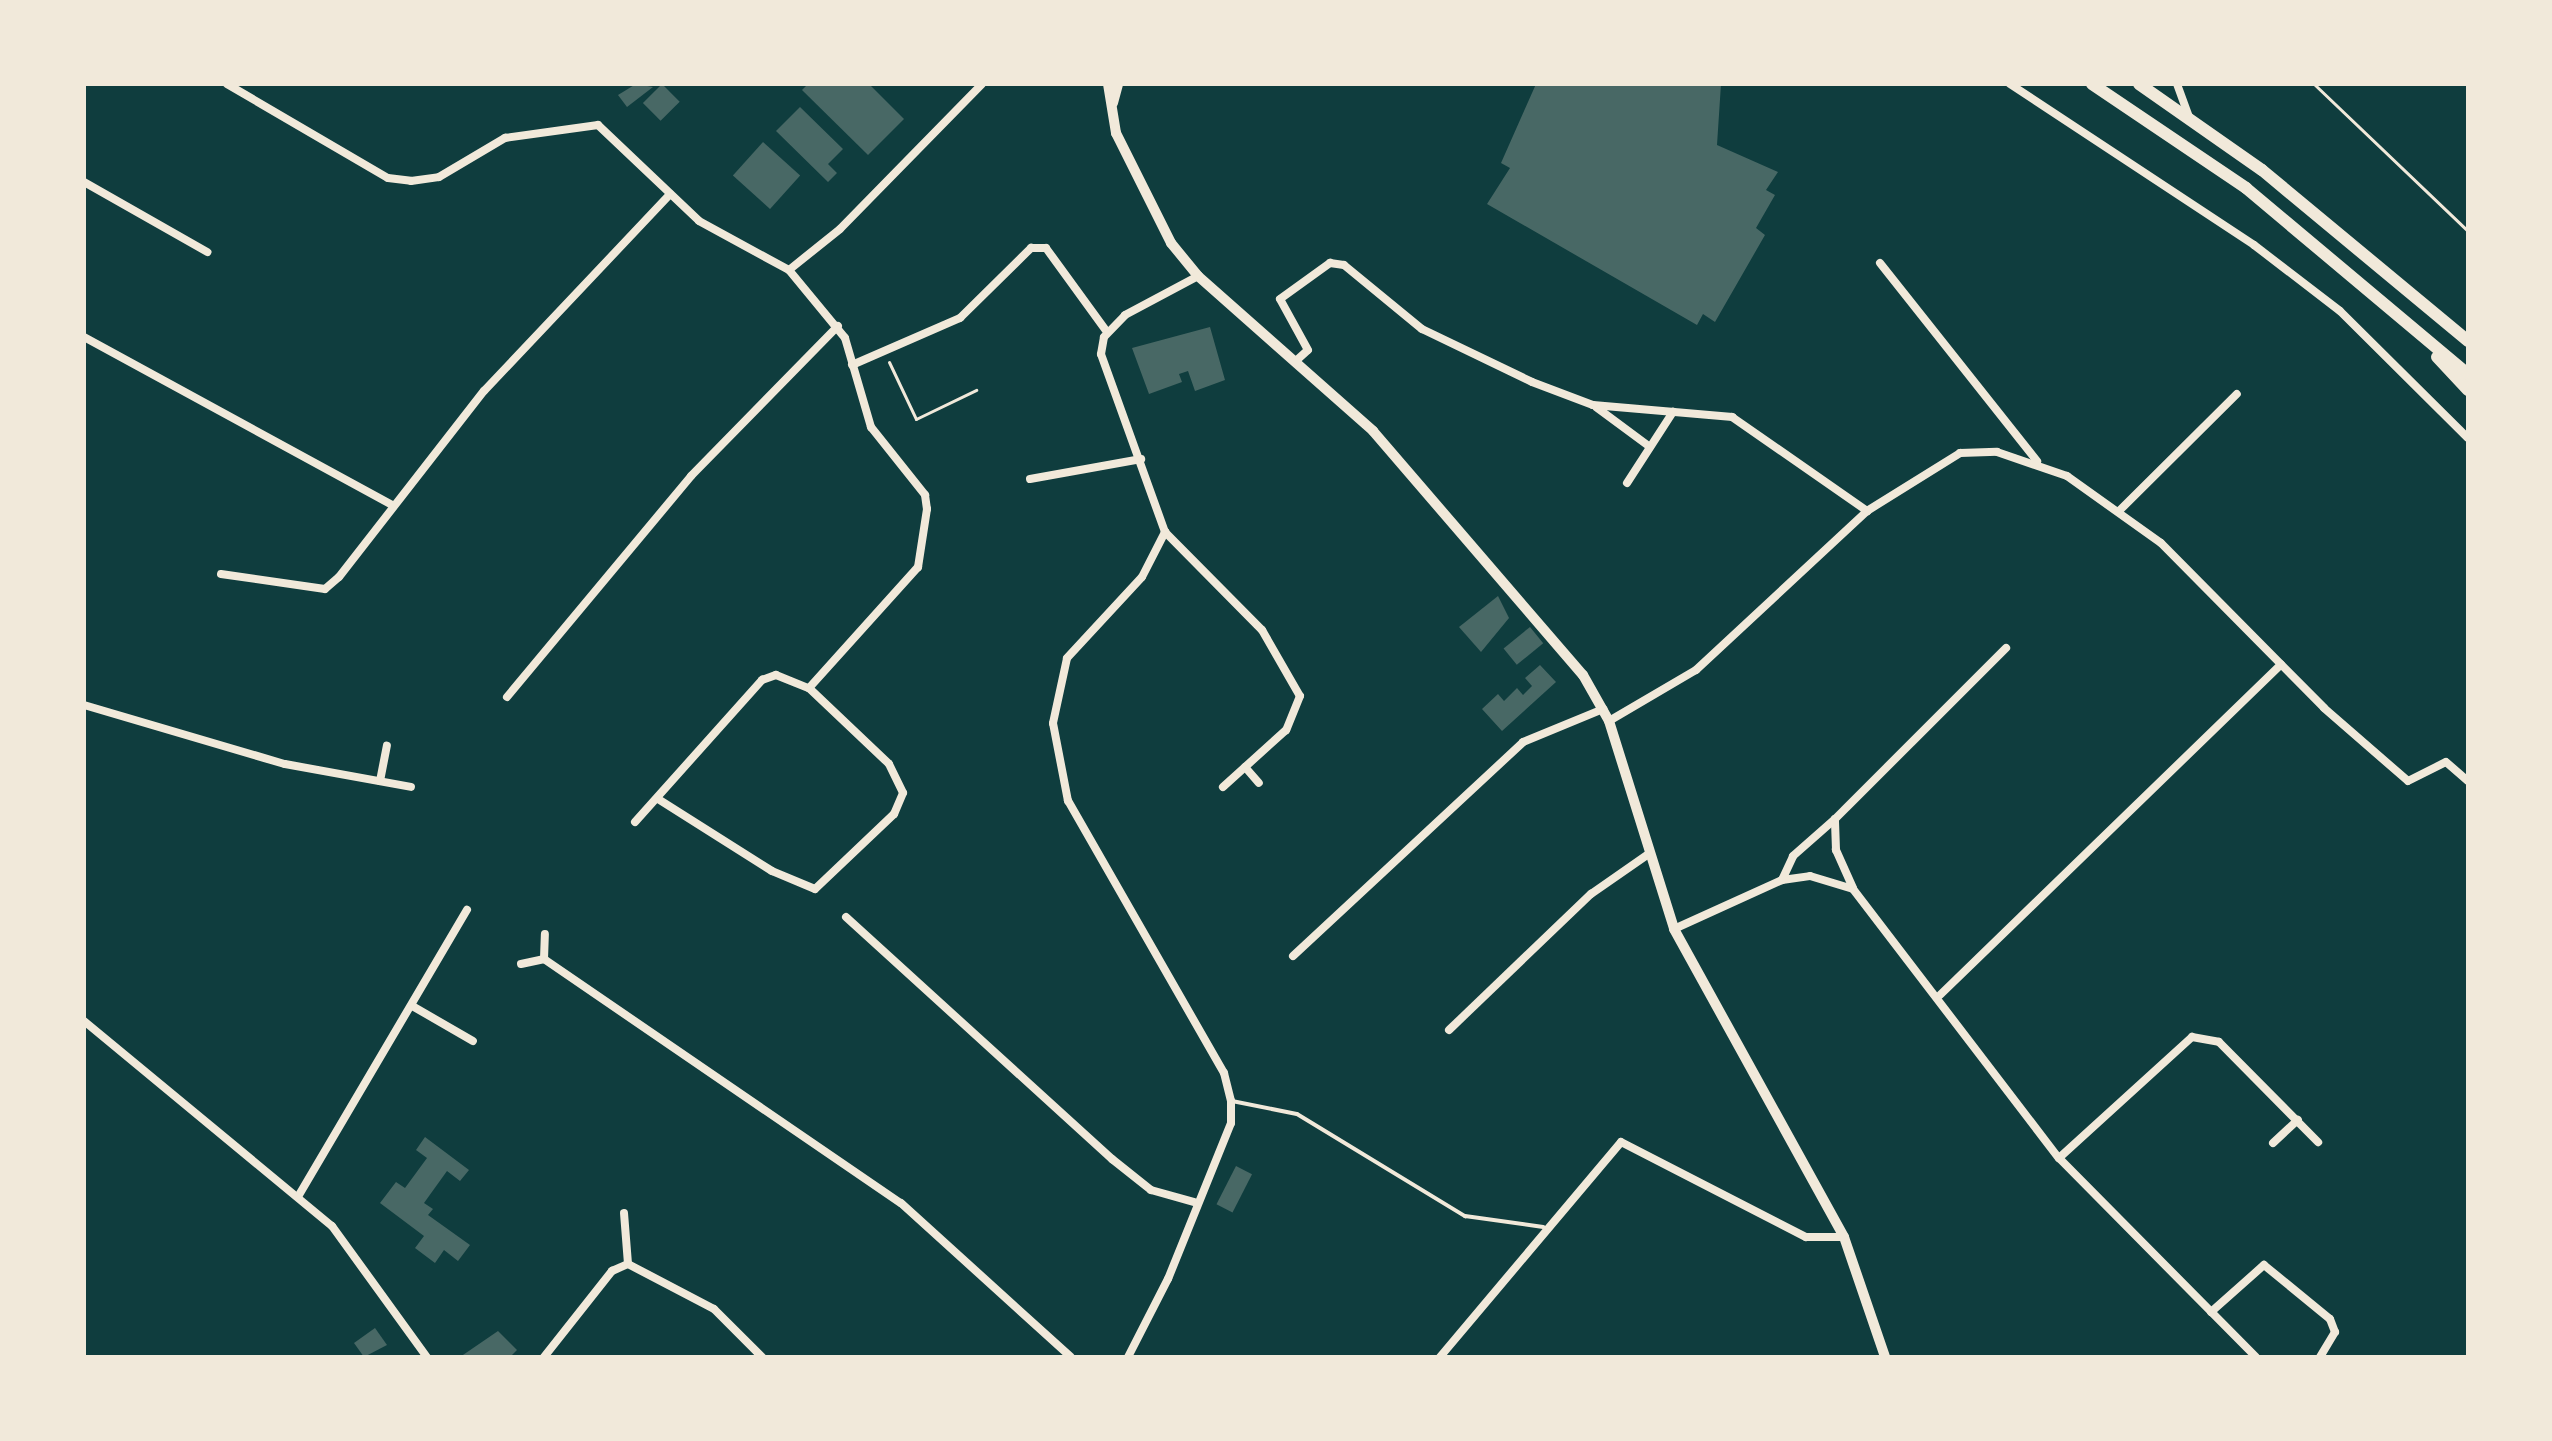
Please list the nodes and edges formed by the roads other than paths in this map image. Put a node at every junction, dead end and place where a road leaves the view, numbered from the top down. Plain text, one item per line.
1 (227, 84) edge
2 (982, 84) edge
3 (1108, 84) edge
4 (1118, 84) edge
5 (2010, 84) edge
6 (2092, 84) edge
7 (2139, 84) edge
8 (2177, 84) edge
9 (1113, 105) junction
10 (2189, 117) junction
11 (84, 182) edge
12 (670, 194) junction
13 (207, 252) dead end
14 (1880, 263) dead end
15 (789, 270) junction
16 (1198, 276) junction
17 (838, 326) junction
18 (2407, 326) junction
19 (1107, 332) junction
20 (84, 337) edge
21 (2468, 341) edge
22 (1298, 359) junction
23 (852, 365) junction
24 (2468, 374) edge
25 (2468, 390) edge
26 (2237, 394) dead end
27 (1593, 405) junction
28 (1673, 412) junction
29 (2468, 438) edge
30 (1650, 447) junction
31 (1141, 459) junction
32 (2037, 461) junction
33 (1030, 479) dead end
34 (1627, 483) dead end
35 (392, 505) junction
36 (1867, 511) junction
37 (2119, 511) junction
38 (1165, 532) junction
39 (221, 574) dead end
40 (2006, 648) dead end
41 (2281, 665) junction
42 (809, 688) junction
43 (507, 697) dead end
44 (84, 705) edge
45 (1603, 709) junction
46 (1609, 721) junction
47 (387, 746) dead end
48 (1245, 767) junction
49 (380, 781) junction
50 (2468, 781) edge
51 (1259, 783) dead end
52 (411, 787) dead end
53 (1223, 787) dead end
54 (658, 799) junction
55 (1835, 819) junction
56 (635, 822) dead end
57 (1650, 853) junction
58 (1782, 880) junction
59 (1853, 889) junction
60 (467, 910) dead end
61 (846, 917) dead end
62 (1674, 929) junction
63 (545, 934) dead end
64 (1293, 956) dead end
65 (544, 959) junction
66 (521, 964) dead end
67 (1940, 995) junction
68 (414, 1007) junction
69 (84, 1021) edge
70 (1449, 1030) dead end
71 (473, 1041) dead end
72 (1231, 1101) junction
73 (2298, 1120) junction
74 (2318, 1142) dead end
75 (2273, 1143) dead end
76 (2059, 1158) junction
77 (299, 1195) junction
78 (1194, 1202) junction
79 (624, 1213) dead end
80 (1543, 1227) junction
81 (1844, 1237) junction
82 (628, 1264) junction
83 (2211, 1312) junction
84 (2247, 1349) junction
85 (427, 1357) edge
86 (544, 1357) edge
87 (762, 1357) edge
88 (1071, 1357) edge
89 (1128, 1357) edge
90 (1440, 1357) edge
91 (1885, 1357) edge
92 (2239, 1357) edge
93 (2256, 1357) edge
94 (2320, 1357) edge

1 - 12 street
2 - 15 street
3 - 9 street
4 - 9 street
5 - 29 street
6 - 18 main road
7 - 10 main road
8 - 10 street
9 - 16 street
10 - 21 main road
11 - 13 street
12 - 15 street
12 - 35 street
14 - 32 street
15 - 17 street
16 - 19 street
16 - 22 street
17 - 23 street
17 - 43 street
18 - 24 main road
18 - 25 main road
19 - 23 street
19 - 31 street
20 - 35 street
22 - 27 street
22 - 45 street
23 - 42 street
26 - 37 street
27 - 28 street
27 - 30 street
28 - 30 street
28 - 36 street
30 - 34 street
31 - 33 street
31 - 38 street
32 - 36 street
32 - 37 street
35 - 39 street
36 - 46 street
37 - 41 street
38 - 48 street
38 - 72 street
40 - 55 street
41 - 50 street
41 - 67 street
42 - 54 street
42 - 54 street
44 - 49 street
45 - 46 street
45 - 64 street
46 - 57 street
47 - 49 street
48 - 51 street
48 - 53 street
49 - 52 street
54 - 56 street
55 - 58 street
55 - 59 street
57 - 62 street
57 - 70 street
58 - 59 street
58 - 62 street
59 - 67 street
60 - 68 street
61 - 78 street
62 - 81 street
63 - 65 street
65 - 66 street
65 - 88 street
67 - 76 street
68 - 71 street
68 - 77 street
69 - 77 street
72 - 78 street
72 - 80 lane
73 - 74 street
73 - 75 street
73 - 76 street
76 - 83 street
77 - 85 street
78 - 89 street
79 - 82 street
80 - 81 street
80 - 90 street
81 - 91 street
82 - 86 street
82 - 87 street
83 - 84 street
83 - 94 street
84 - 92 street
84 - 93 street

